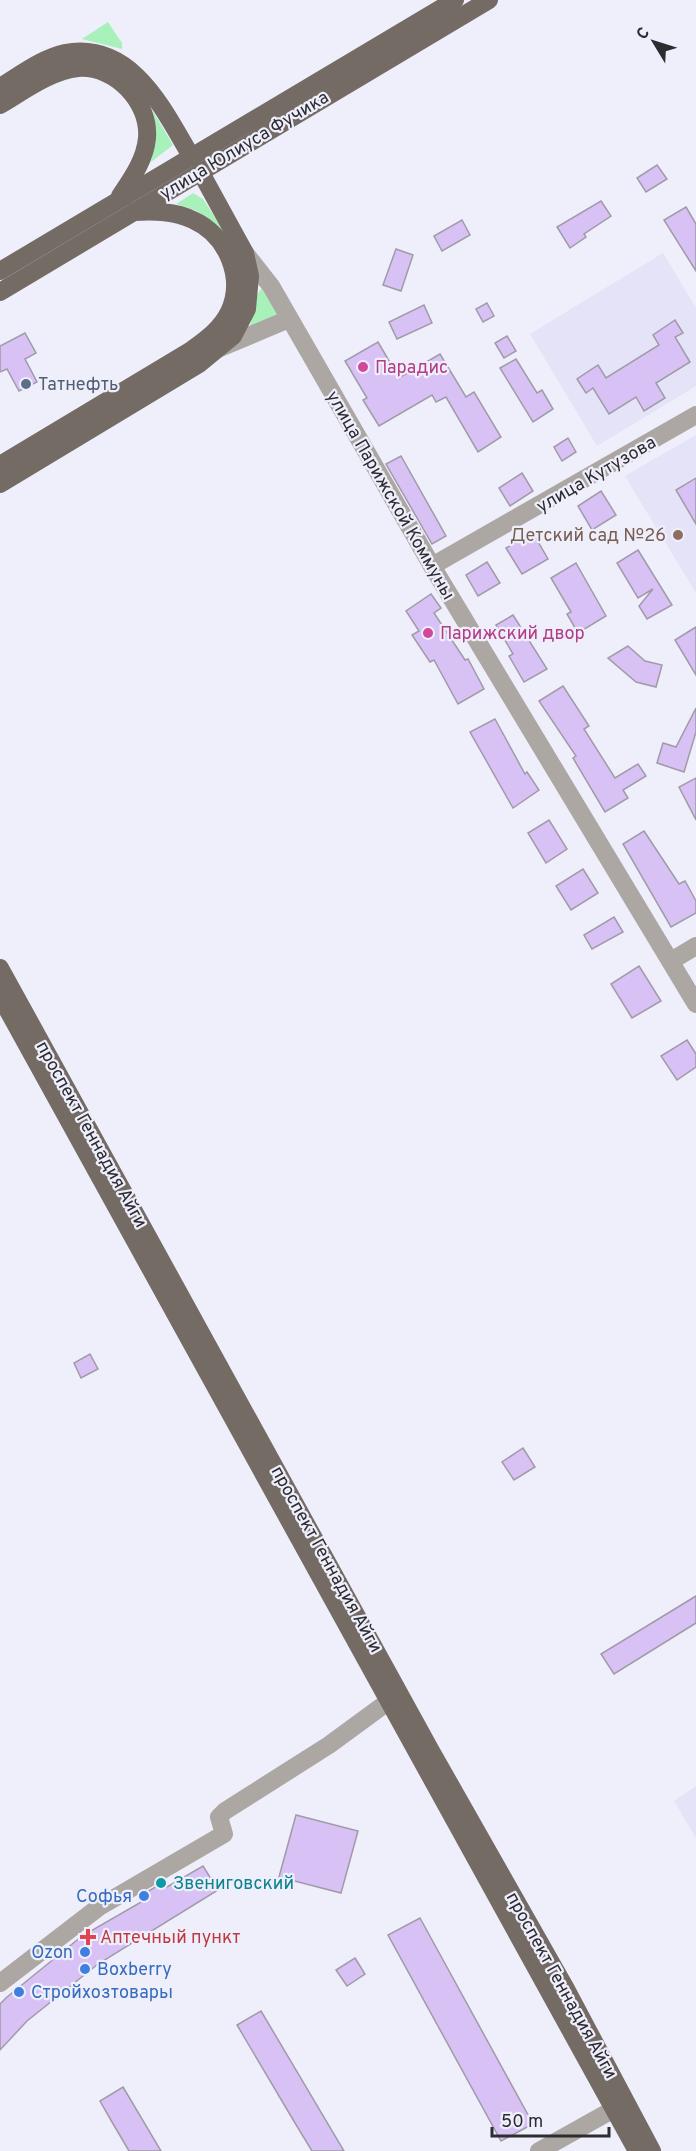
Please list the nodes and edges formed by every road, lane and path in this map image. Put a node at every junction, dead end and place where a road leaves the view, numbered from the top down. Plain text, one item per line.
1 (455, 0) edge
2 (489, 0) edge
3 (0, 87) edge
4 (0, 105) edge
5 (195, 164) junction
6 (118, 200) junction
7 (133, 212) junction
8 (245, 253) junction
9 (0, 271) edge
10 (0, 292) edge
11 (289, 319) junction
12 (220, 348) junction
13 (696, 415) edge
14 (0, 465) edge
15 (0, 484) edge
16 (432, 567) junction
17 (696, 946) edge
18 (671, 961) junction
19 (0, 968) edge
20 (0, 996) edge
21 (696, 1004) edge
22 (394, 1697) junction
23 (0, 1983) edge
24 (614, 2109) junction
25 (539, 2151) edge
26 (637, 2151) edge
27 (652, 2151) edge

1 - 5 main road, улица Юлиуса Фучика
2 - 5 main road, улица Юлиуса Фучика
3 - 5 main road, улица Парижской Коммуны
4 - 6 main road
5 - 6 main road, улица Юлиуса Фучика
5 - 7 main road, улица Юлиуса Фучика
5 - 8 main road, улица Парижской Коммуны
6 - 9 main road, улица Юлиуса Фучика
7 - 10 main road, улица Юлиуса Фучика
7 - 14 main road
8 - 11 street, улица Парижской Коммуны
8 - 12 main road
11 - 12 street
11 - 16 street, улица Парижской Коммуны
12 - 15 main road
13 - 16 street, улица Кутузова
16 - 18 street, улица Парижской Коммуны
17 - 18 street
18 - 21 street, улица Парижской Коммуны
19 - 22 main road, проспект Геннадия Айги
20 - 22 main road, проспект Геннадия Айги
22 - 23 street
22 - 24 main road, проспект Геннадия Айги
22 - 27 main road, проспект Геннадия Айги
24 - 25 street
24 - 26 main road, проспект Геннадия Айги

